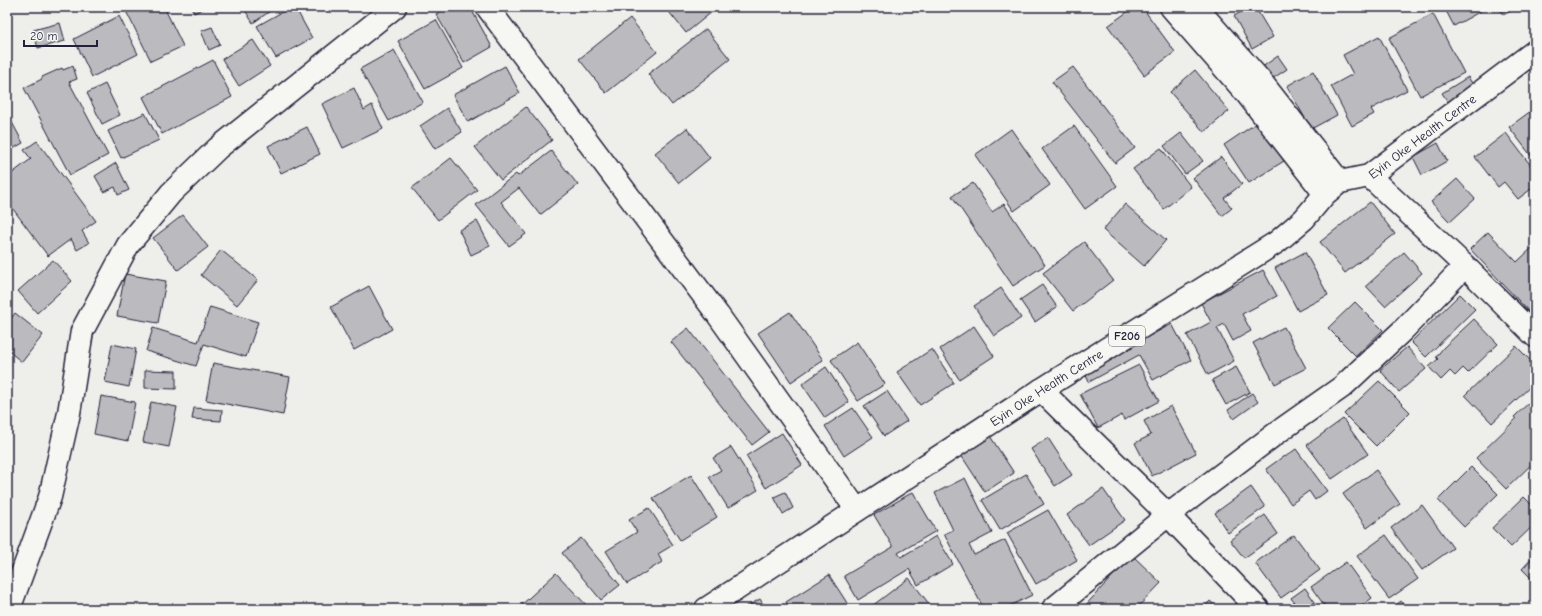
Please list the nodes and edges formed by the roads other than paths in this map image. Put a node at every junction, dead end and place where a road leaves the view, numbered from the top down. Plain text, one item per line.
1 (395, 7) edge
2 (487, 7) edge
3 (1172, 7) edge
4 (1196, 7) edge
5 (1535, 51) edge
6 (1369, 176) junction
7 (1333, 188) junction
8 (1465, 266) junction
9 (1535, 336) edge
10 (1041, 390) junction
11 (857, 510) junction
12 (1168, 515) junction
13 (9, 609) edge
14 (706, 609) edge
15 (1053, 609) edge
16 (1258, 609) edge

1 - 13 street
2 - 11 street
3 - 7 street
4 - 7 street
5 - 6 street, Eyin Oke Health Centre
6 - 7 street, Eyin Oke Health Centre
6 - 8 street
7 - 10 street, Eyin Oke Health Centre / F206
8 - 9 street
8 - 12 street
10 - 11 street, Eyin Oke Health Centre / F206
10 - 12 street
11 - 14 street, Eyin Oke Health Centre / F206
12 - 15 street
12 - 16 street

